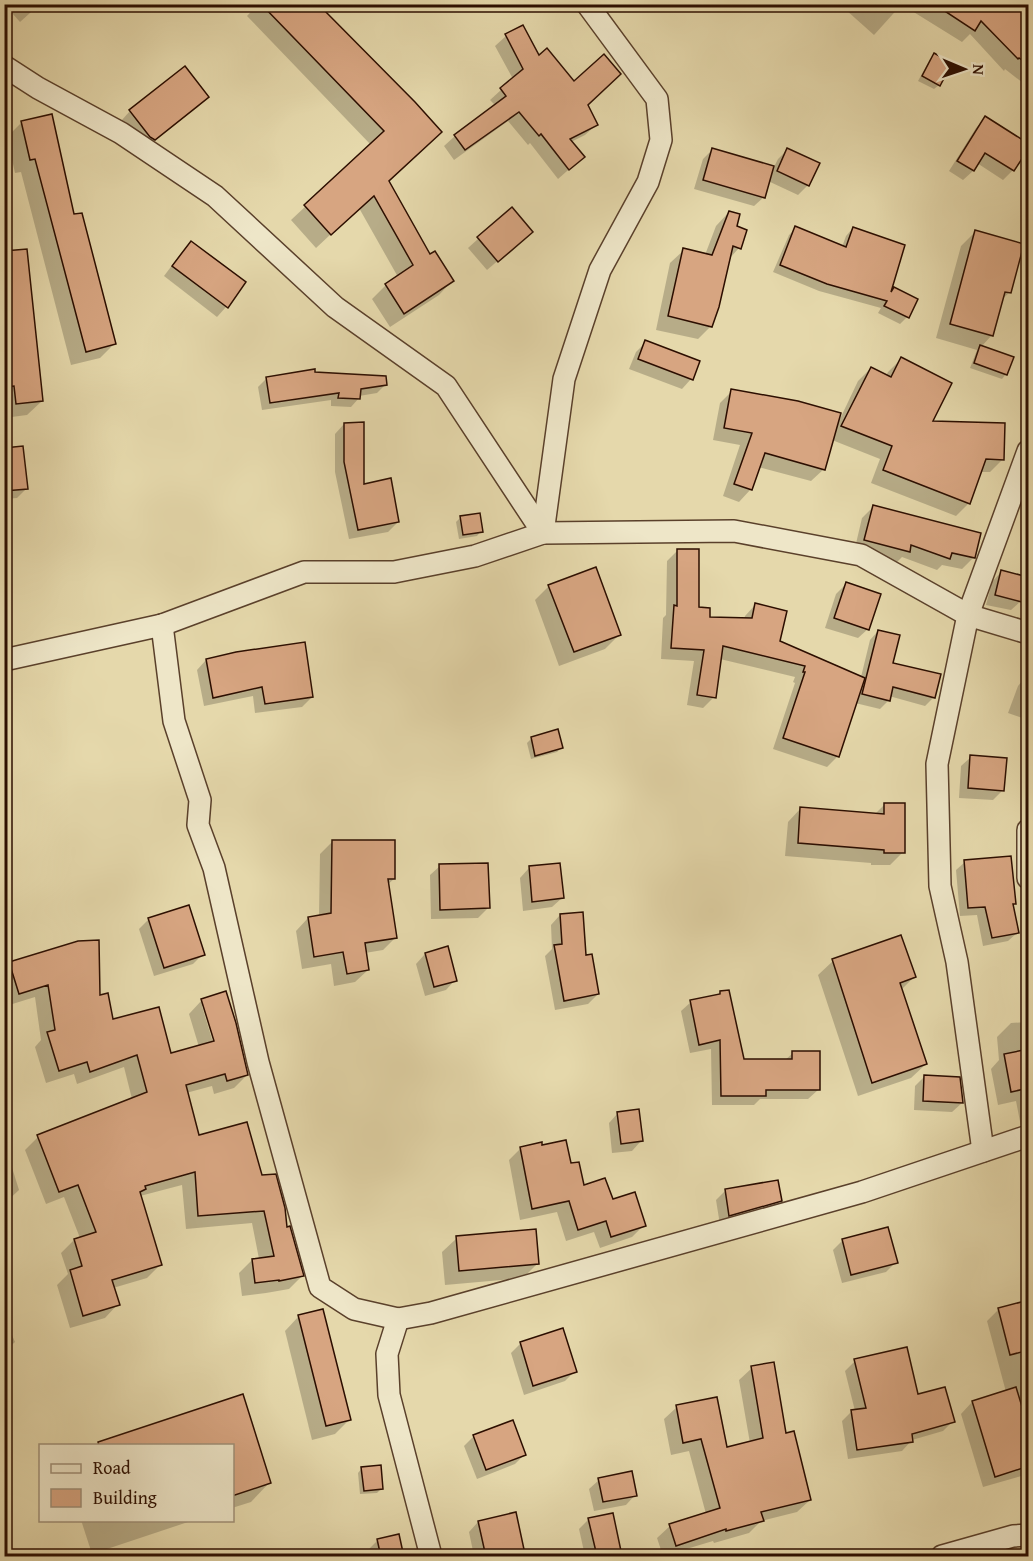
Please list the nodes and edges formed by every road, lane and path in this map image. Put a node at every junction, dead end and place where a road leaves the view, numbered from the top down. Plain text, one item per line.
1 (587, 4) edge
2 (4, 66) edge
3 (1029, 451) edge
4 (543, 533) junction
5 (968, 615) junction
6 (162, 625) junction
7 (1029, 633) edge
8 (4, 660) edge
9 (1029, 830) edge
10 (1029, 878) edge
11 (1029, 1136) edge
12 (983, 1151) junction
13 (398, 1319) junction
14 (1029, 1535) edge
15 (964, 1553) edge
16 (431, 1557) edge
17 (942, 1557) edge

1 - 4 street
2 - 4 street
3 - 5 street
4 - 5 street
4 - 6 street
5 - 7 street
5 - 12 street
6 - 8 street
6 - 13 street
9 - 10 street
11 - 12 street
12 - 13 street
13 - 16 street
14 - 15 street
15 - 17 street

